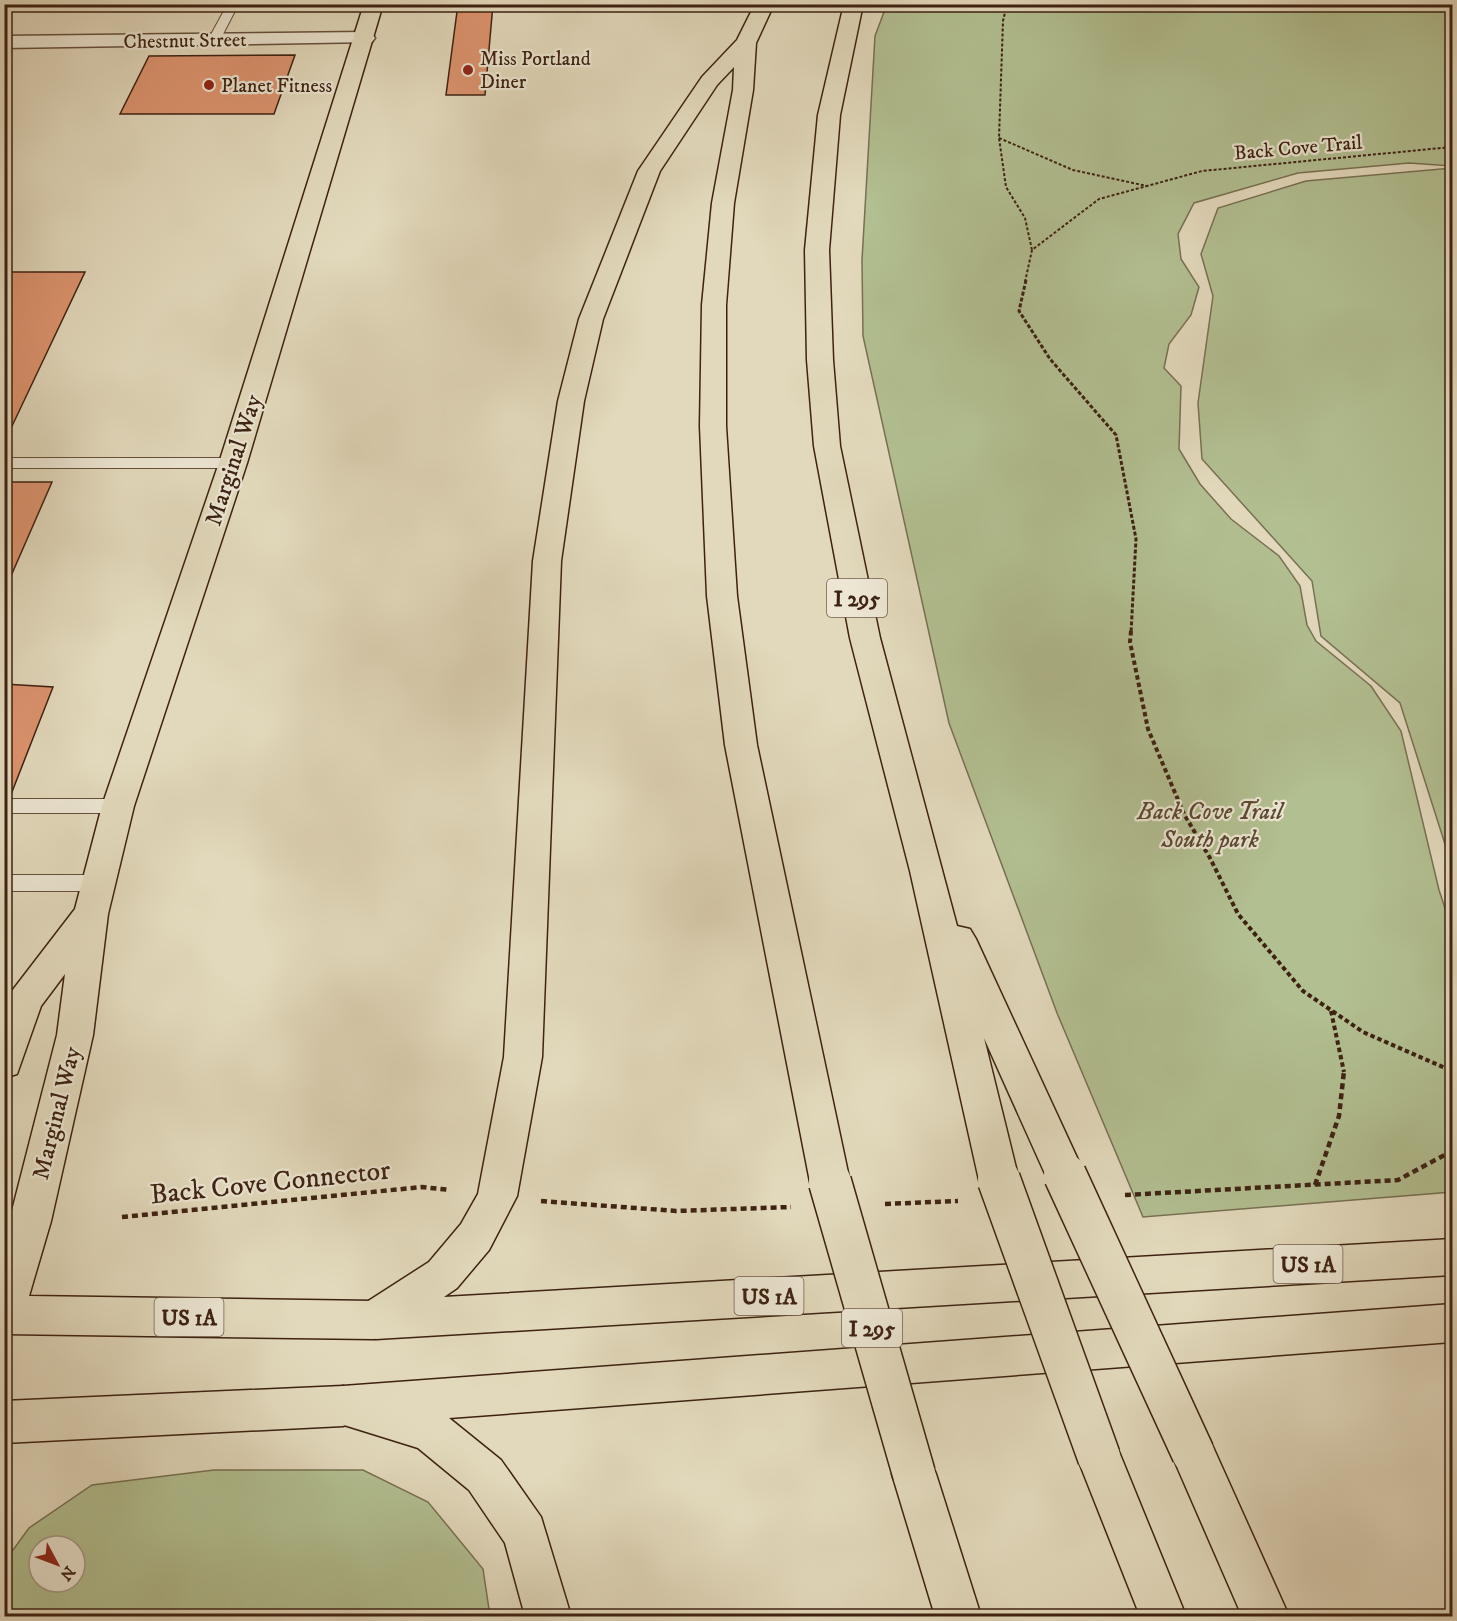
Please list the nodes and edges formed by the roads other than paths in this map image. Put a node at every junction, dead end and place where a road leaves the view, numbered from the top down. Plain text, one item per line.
1 (30, 4) edge
2 (252, 4) edge
3 (374, 4) edge
4 (765, 4) edge
5 (854, 4) edge
6 (233, 5) edge
7 (365, 38) junction
8 (214, 40) junction
9 (4, 42) edge
10 (746, 44) junction
11 (4, 462) edge
12 (233, 463) junction
13 (4, 806) edge
14 (118, 806) junction
15 (927, 871) junction
16 (4, 883) edge
17 (95, 898) junction
18 (4, 1063) edge
19 (1452, 1257) edge
20 (4, 1310) edge
21 (4, 1315) edge
22 (374, 1320) junction
23 (1452, 1323) edge
24 (343, 1406) junction
25 (4, 1422) edge
26 (549, 1617) edge
27 (958, 1617) edge
28 (1163, 1617) edge
29 (1266, 1617) edge

1 - 6 lane
2 - 6 lane
3 - 7 main road, Marginal Way
4 - 10 main road, I 295
5 - 15 main road, I 295
6 - 8 lane
7 - 8 street, Chestnut Street
7 - 12 main road, Marginal Way
8 - 9 street, Chestnut Street
10 - 22 main road
10 - 27 main road, I 295, bridge
11 - 12 lane
12 - 14 main road, Marginal Way
13 - 14 lane
14 - 17 main road, Marginal Way
15 - 28 main road, I 295, bridge
15 - 29 main road, bridge
16 - 17 lane
17 - 18 main road, Marginal Way
17 - 20 main road, Marginal Way
19 - 22 main road, US 1A
21 - 22 main road, US 1A
23 - 24 main road
24 - 25 main road
24 - 26 main road

